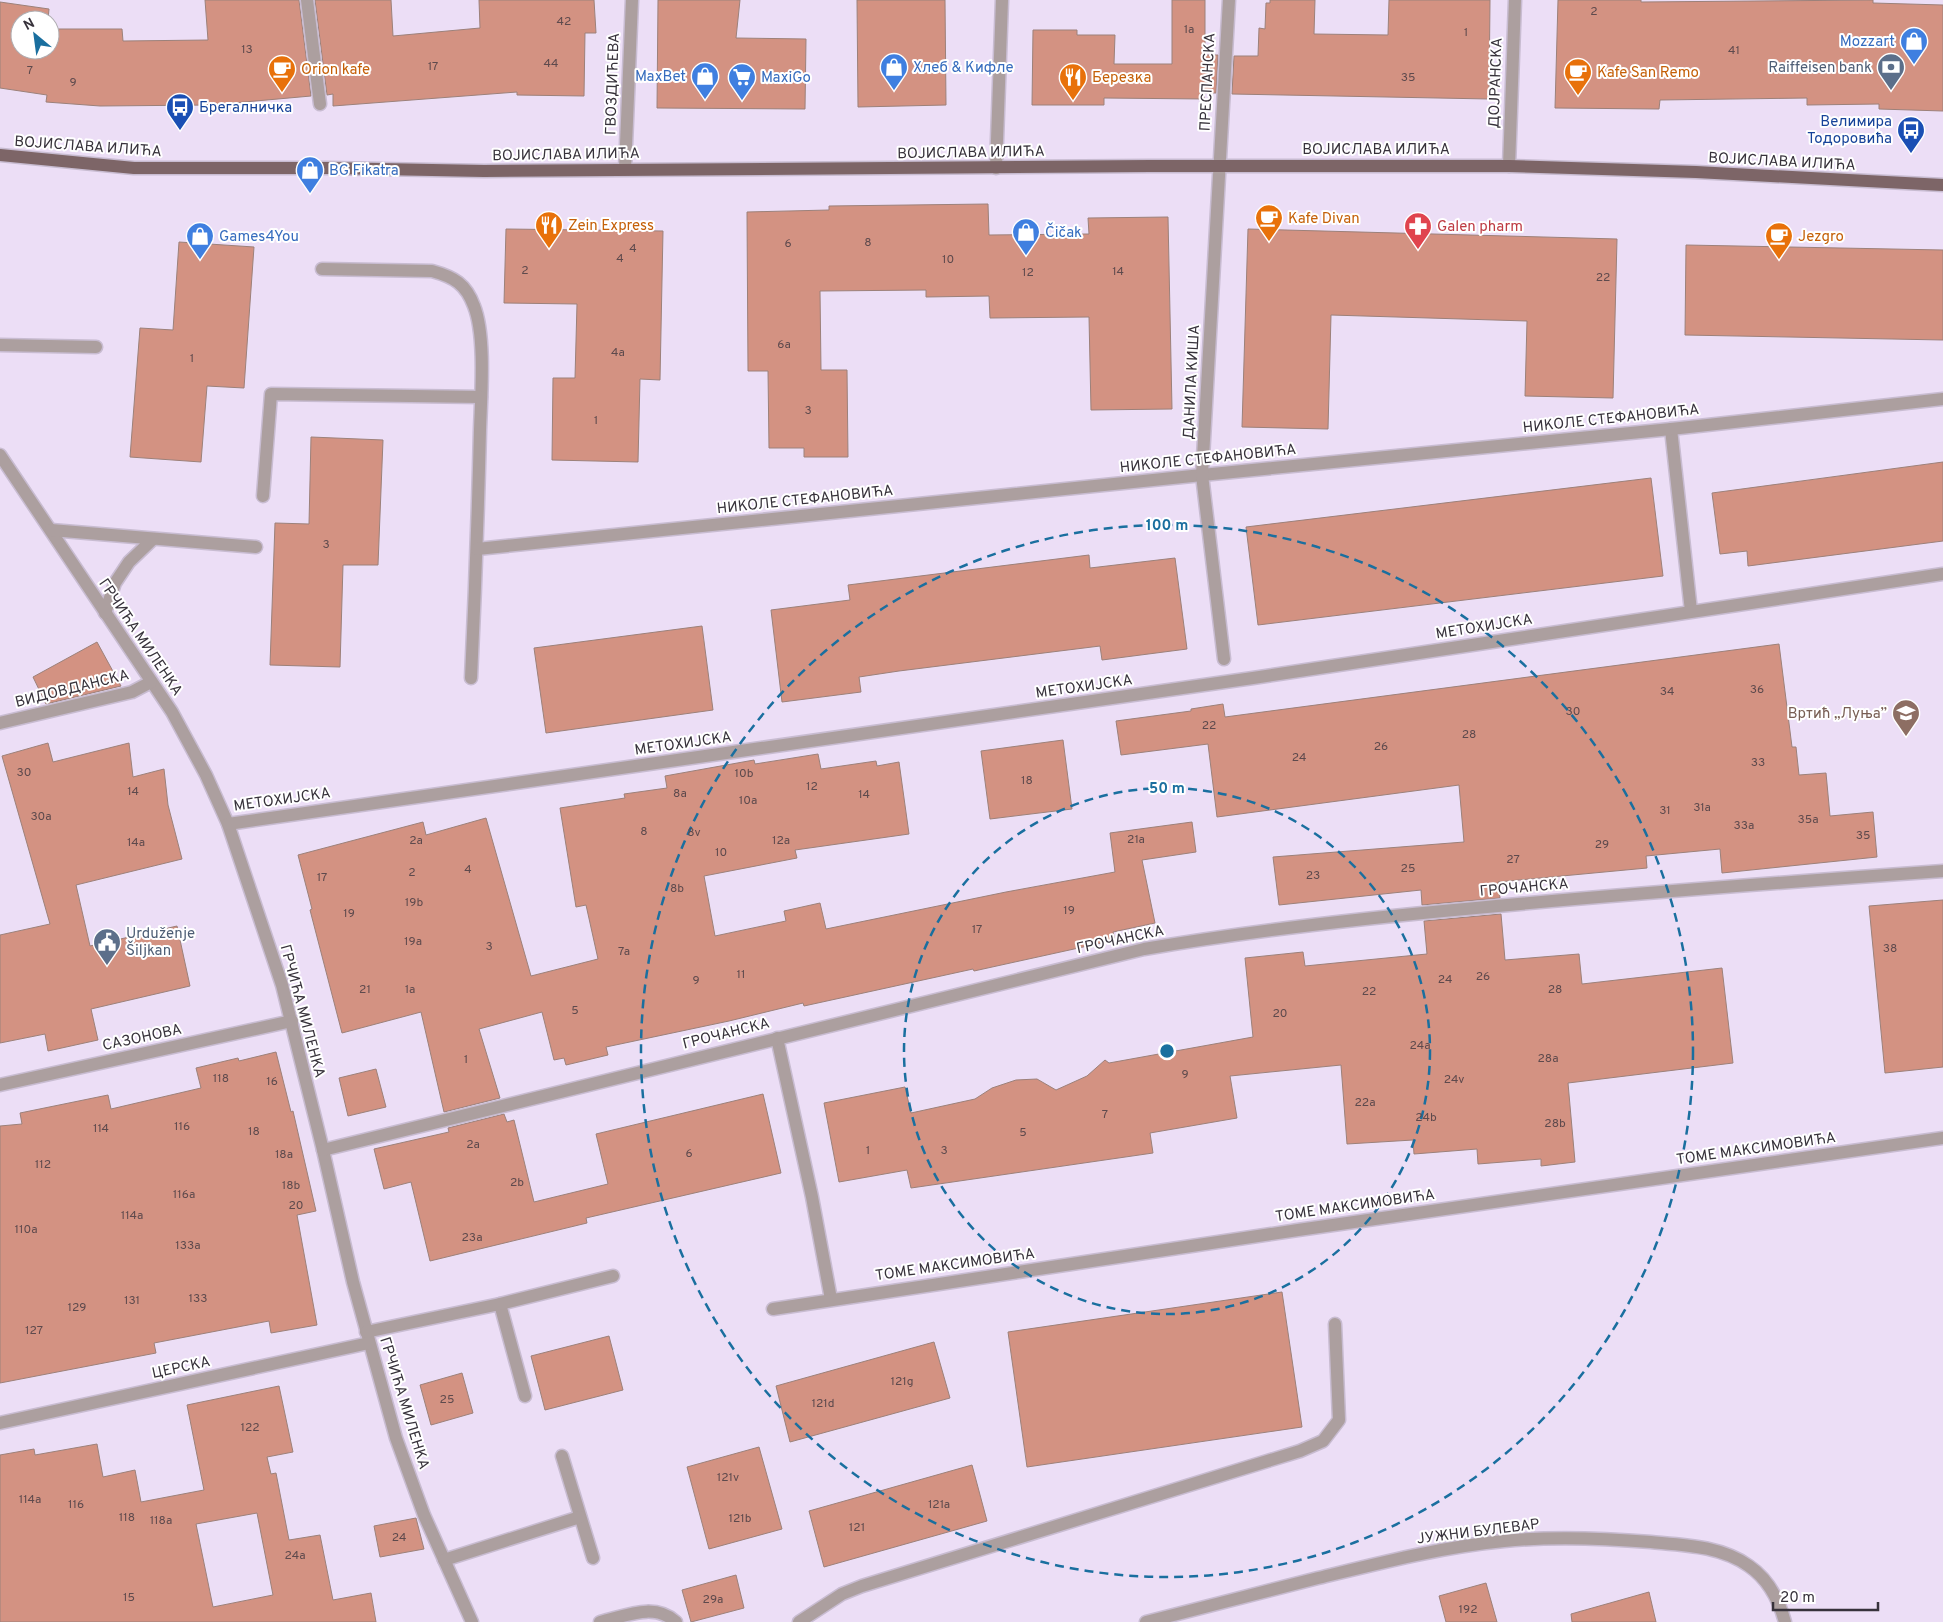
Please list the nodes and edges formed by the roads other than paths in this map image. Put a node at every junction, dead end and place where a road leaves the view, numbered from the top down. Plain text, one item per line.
1 (307, 0) edge
2 (632, 0) edge
3 (1002, 0) edge
4 (1229, 0) edge
5 (1515, 0) edge
6 (320, 104) dead end
7 (0, 155) edge
8 (1218, 166) junction
9 (1509, 166) junction
10 (996, 168) junction
11 (625, 169) junction
12 (1943, 185) edge
13 (322, 269) dead end
14 (0, 345) edge
15 (96, 347) dead end
16 (481, 397) junction
17 (1943, 399) edge
18 (1671, 429) junction
19 (0, 455) edge
20 (1202, 475) junction
21 (263, 496) dead end
22 (51, 530) junction
23 (153, 539) junction
24 (256, 547) dead end
25 (477, 549) junction
26 (1943, 574) edge
27 (1691, 611) junction
28 (105, 613) junction
29 (1224, 659) dead end
30 (471, 678) dead end
31 (151, 682) junction
32 (0, 723) edge
33 (228, 824) junction
34 (1943, 871) edge
35 (292, 1021) junction
36 (777, 1038) junction
37 (0, 1085) edge
38 (1943, 1138) edge
39 (324, 1150) junction
40 (613, 1276) dead end
41 (831, 1299) junction
42 (500, 1304) junction
43 (773, 1309) dead end
44 (1335, 1324) dead end
45 (368, 1338) junction
46 (525, 1396) dead end
47 (0, 1423) edge
48 (562, 1456) dead end
49 (580, 1517) junction
50 (593, 1558) dead end
51 (444, 1560) junction
52 (1169, 1619) edge
53 (472, 1622) edge
54 (600, 1622) edge
55 (676, 1622) edge
56 (800, 1622) edge
57 (1146, 1622) edge
58 (1785, 1622) edge

1 - 6 street
2 - 11 street, ГВОЗДИЋЕВА
3 - 10 street
4 - 8 street, ПРЕСПАНСКА
5 - 9 street, ДОЈРАНСКА
7 - 11 main road, ВОЈИСЛАВА ИЛИЋА
8 - 9 main road, ВОЈИСЛАВА ИЛИЋА
8 - 10 main road, ВОЈИСЛАВА ИЛИЋА
8 - 20 street, ДАНИЛА КИША
9 - 12 main road, ВОЈИСЛАВА ИЛИЋА
10 - 11 main road, ВОЈИСЛАВА ИЛИЋА
13 - 16 street
14 - 15 street
16 - 21 street
16 - 25 street
17 - 18 street, НИКОЛЕ СТЕФАНОВИЋА
18 - 20 street, НИКОЛЕ СТЕФАНОВИЋА
18 - 27 street
19 - 22 street, ГРЧИЋА МИЛЕНКА
20 - 25 street, НИКОЛЕ СТЕФАНОВИЋА
20 - 29 street, ДАНИЛА КИША
22 - 23 street
22 - 28 street, ГРЧИЋА МИЛЕНКА
23 - 24 street
23 - 28 street
25 - 30 street
26 - 27 street, МЕТОХИЈСКА
27 - 33 street, МЕТОХИЈСКА
28 - 31 street, ГРЧИЋА МИЛЕНКА
31 - 32 street, ВИДОВДАНСКА
31 - 33 street, ГРЧИЋА МИЛЕНКА
33 - 35 street, ГРЧИЋА МИЛЕНКА
34 - 36 street, ГРОЧАНСКА
35 - 37 street, САЗОНОВА
35 - 39 street, ГРЧИЋА МИЛЕНКА
36 - 39 street, ГРОЧАНСКА
36 - 41 street
38 - 41 street, ТОМЕ МАКСИМОВИЋА
39 - 45 street, ГРЧИЋА МИЛЕНКА
40 - 42 street, ЦЕРСКА
41 - 43 street, ТОМЕ МАКСИМОВИЋА
42 - 45 street, ЦЕРСКА
42 - 46 street
44 - 56 street
45 - 47 street, ЦЕРСКА
45 - 51 street, ГРЧИЋА МИЛЕНКА
48 - 49 street
49 - 50 street
49 - 51 street
51 - 53 street, ГРЧИЋА МИЛЕНКА
52 - 57 street, ЈУЖНИ БУЛЕВАР
52 - 58 street, ЈУЖНИ БУЛЕВАР
54 - 55 street

